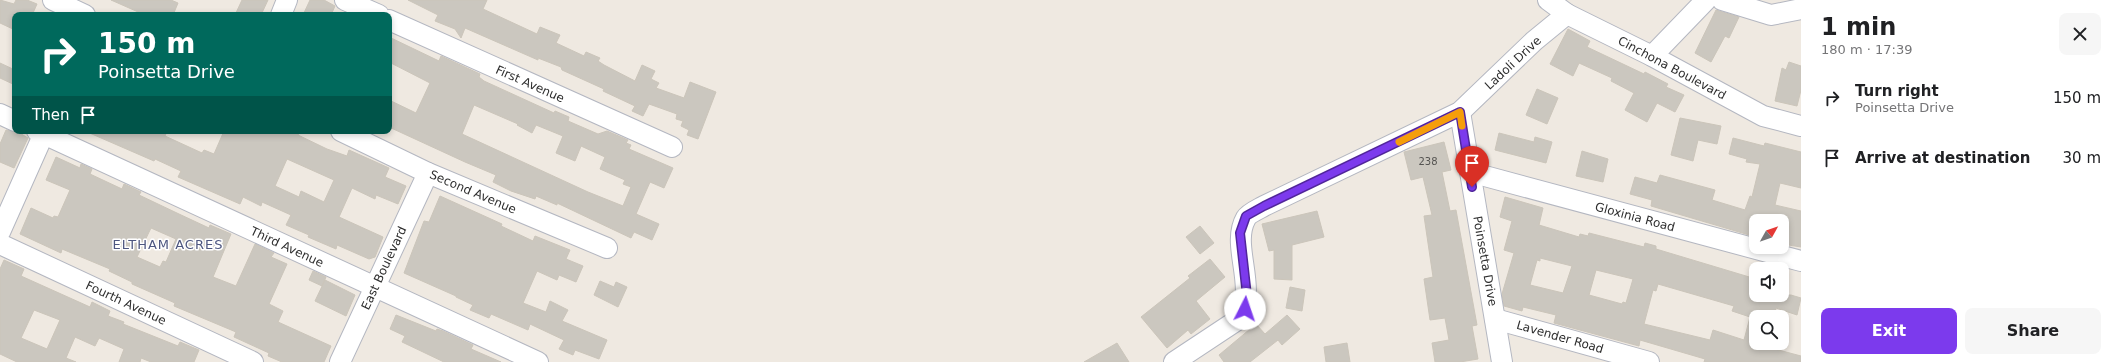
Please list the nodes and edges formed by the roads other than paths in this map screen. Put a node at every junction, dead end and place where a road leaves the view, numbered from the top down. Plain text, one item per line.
1 (53, 0) edge
2 (287, 0) edge
3 (346, 0) edge
4 (1547, 0) edge
5 (1706, 0) edge
6 (1722, 0) edge
7 (1801, 9) edge
8 (79, 12) edge
9 (282, 12) edge
10 (372, 12) edge
11 (1567, 14) junction
12 (392, 21) edge
13 (1534, 41) junction
14 (1652, 56) junction
15 (1460, 112) junction
16 (0, 114) edge
17 (12, 120) edge
18 (1801, 126) edge
19 (41, 134) edge
20 (46, 134) edge
21 (347, 134) edge
22 (672, 148) dead end
23 (1470, 172) junction
24 (428, 173) junction
25 (0, 232) edge
26 (0, 244) edge
27 (607, 248) dead end
28 (1801, 262) edge
29 (376, 287) junction
30 (1495, 319) junction
31 (253, 362) edge
32 (340, 362) edge
33 (538, 362) edge
34 (1174, 362) edge
35 (1502, 362) edge
36 (1648, 362) edge

1 - 8 street
2 - 9 street
3 - 10 street
4 - 11 street, Cinchona Boulevard
4 - 13 street
5 - 14 street
6 - 7 street
11 - 13 street, Ladoli Drive
11 - 14 street, Cinchona Boulevard
12 - 22 street, First Avenue
13 - 15 street, Ladoli Drive
14 - 18 street, Cinchona Boulevard
15 - 23 street, Poinsetta Drive
15 - 34 street, Ladoli Drive
16 - 17 street
19 - 25 street
20 - 29 street, Third Avenue
21 - 24 street, Second Avenue
23 - 28 street, Gloxinia Road
23 - 30 street, Poinsetta Drive
24 - 27 street, Second Avenue
24 - 29 street, East Boulevard
26 - 31 street, Fourth Avenue
29 - 32 street, East Boulevard
29 - 33 street, Third Avenue
30 - 35 street, Poinsetta Drive
30 - 36 street, Lavender Road

